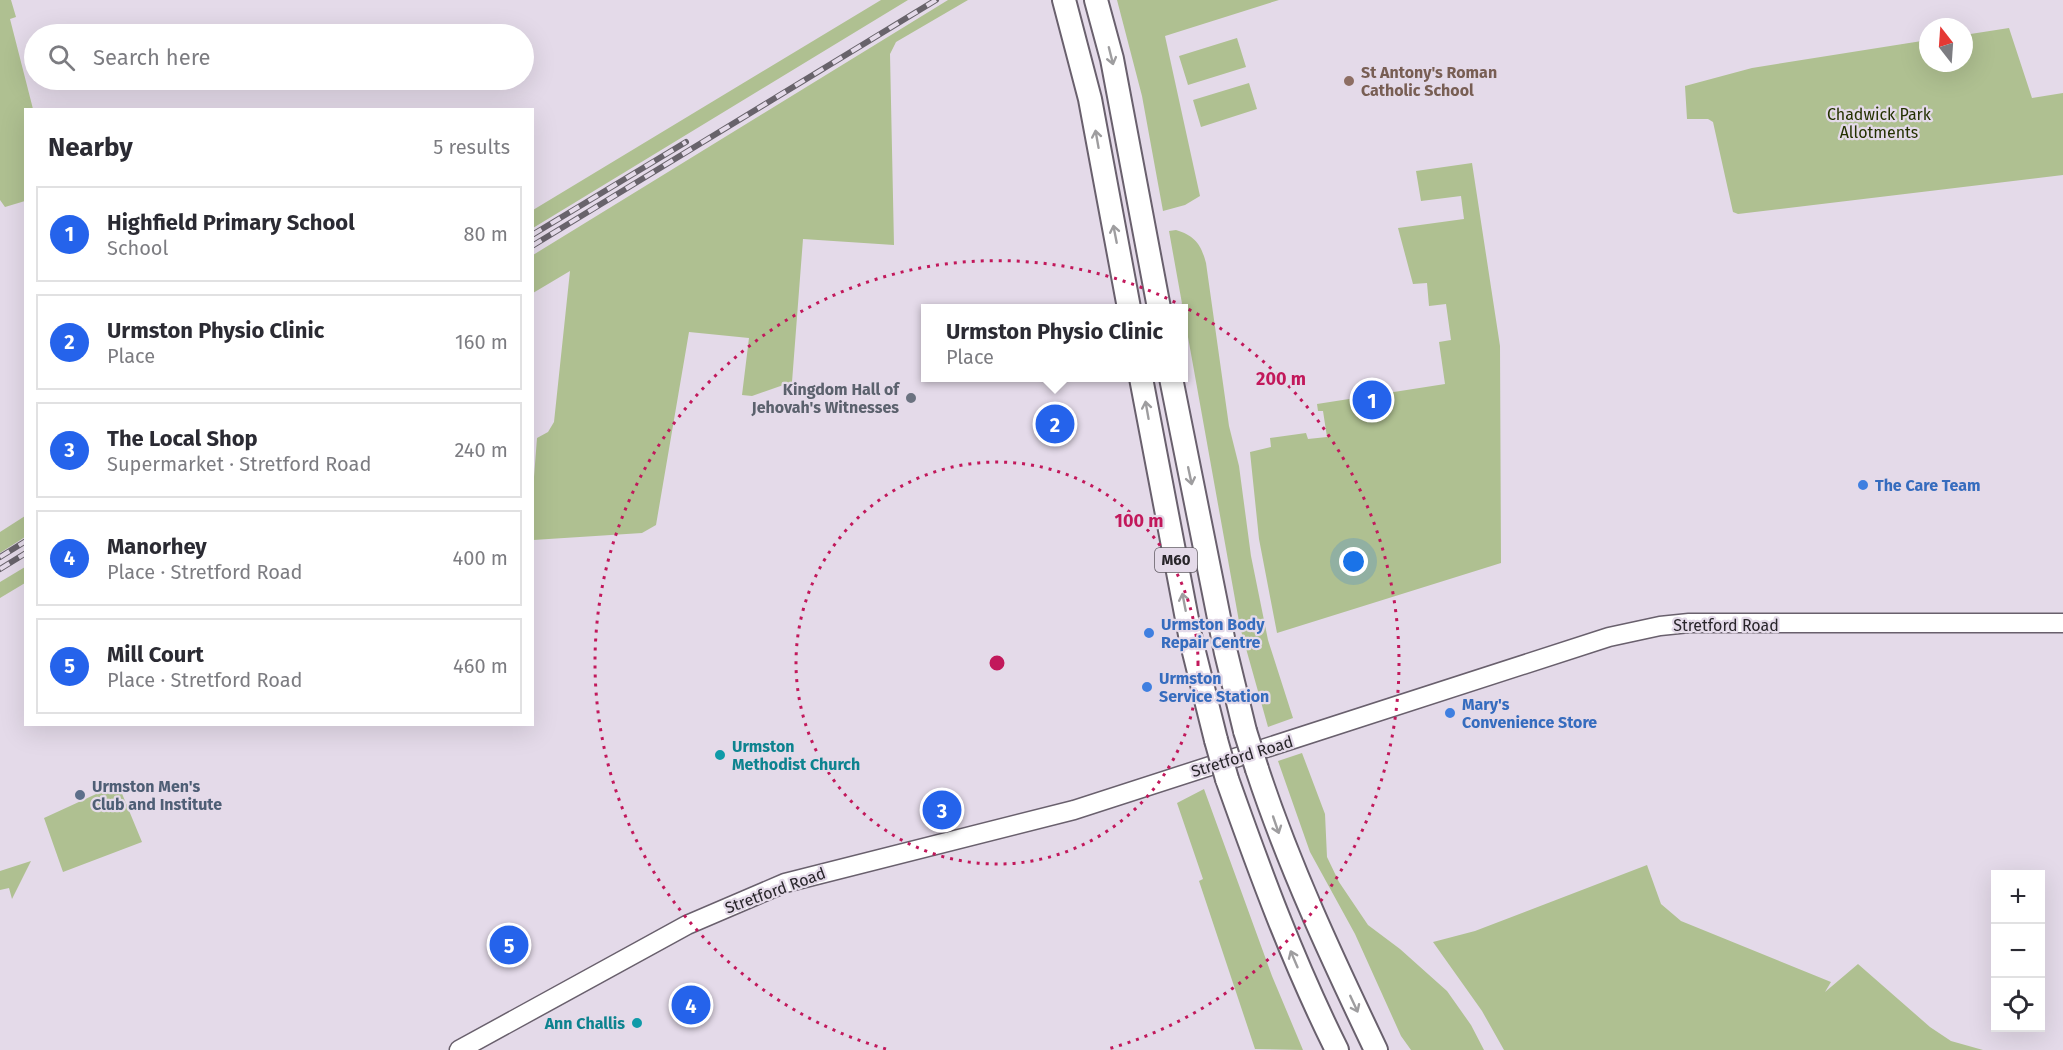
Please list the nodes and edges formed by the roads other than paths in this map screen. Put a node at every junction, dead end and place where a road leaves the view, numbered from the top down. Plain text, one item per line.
1 (1064, 0) edge
2 (1096, 0) edge
3 (1128, 304) edge
4 (1158, 304) edge
5 (1142, 382) edge
6 (1172, 382) edge
7 (2063, 623) edge
8 (459, 1050) edge
9 (1337, 1050) edge
10 (1376, 1050) edge

3 -> 1 highway
2 -> 4 highway
9 -> 5 highway, M60, bridge
6 -> 10 highway, M60, bridge
7 - 8 main road, Stretford Road

